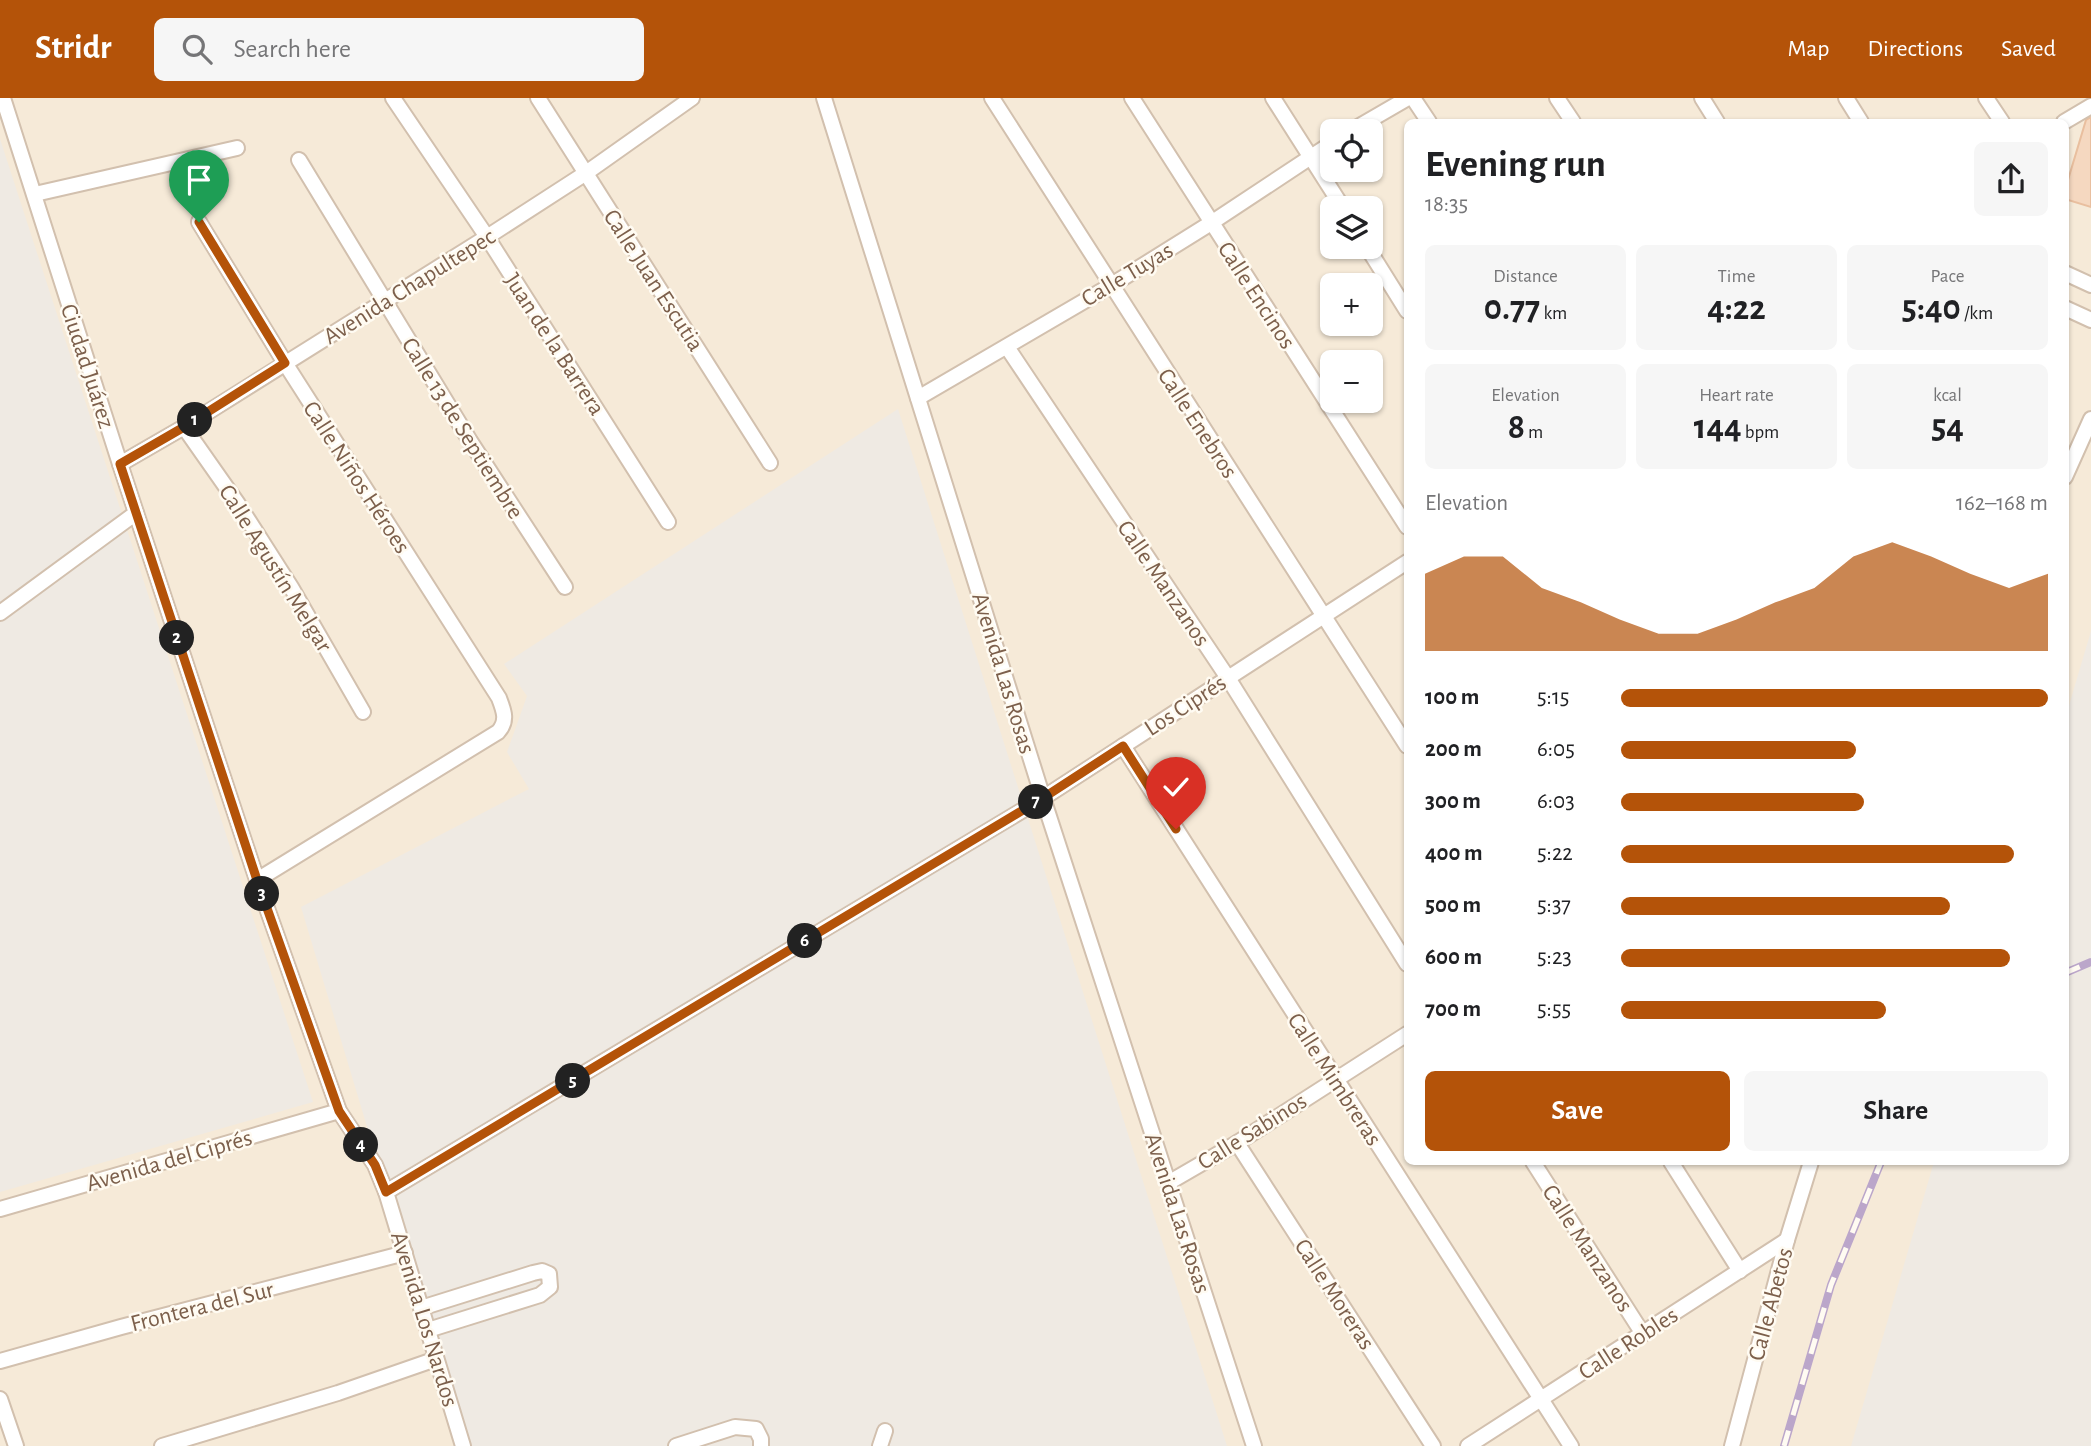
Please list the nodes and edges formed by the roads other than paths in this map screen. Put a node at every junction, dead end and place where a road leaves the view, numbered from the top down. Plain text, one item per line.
1 (3, 98) edge
2 (393, 98) edge
3 (538, 98) edge
4 (824, 98) edge
5 (992, 98) edge
6 (1132, 98) edge
7 (1273, 98) edge
8 (1411, 98) edge
9 (1557, 98) edge
10 (1702, 98) edge
11 (1846, 98) edge
12 (1986, 98) edge
13 (684, 100) edge
14 (2091, 106) edge
15 (1373, 119) edge
16 (1427, 119) edge
17 (1571, 119) edge
18 (1715, 119) edge
19 (1859, 119) edge
20 (1999, 119) edge
21 (2069, 119) edge
22 (237, 148) dead end
23 (1320, 150) edge
24 (1310, 156) junction
25 (299, 160) dead end
26 (586, 173) junction
27 (35, 194) junction
28 (1335, 196) edge
29 (199, 222) dead end
30 (1211, 223) junction
31 (487, 237) junction
32 (1374, 259) edge
33 (2069, 275) edge
34 (2091, 285) edge
35 (1110, 286) junction
36 (383, 301) junction
37 (1404, 306) edge
38 (2069, 310) edge
39 (2091, 320) edge
40 (1007, 346) junction
41 (285, 363) junction
42 (918, 398) junction
43 (2091, 419) edge
44 (184, 427) junction
45 (770, 463) dead end
46 (120, 464) junction
47 (2069, 468) edge
48 (136, 513) junction
49 (668, 522) dead end
50 (1404, 522) edge
51 (1404, 564) edge
52 (565, 587) dead end
53 (0, 613) edge
54 (1324, 617) junction
55 (1228, 678) junction
56 (363, 712) dead end
57 (1404, 741) edge
58 (1123, 746) junction
59 (1043, 798) junction
60 (257, 880) junction
61 (1404, 959) edge
62 (1404, 1036) edge
63 (1335, 1079) junction
64 (339, 1111) junction
65 (1237, 1143) junction
66 (1535, 1165) edge
67 (1673, 1165) edge
68 (1810, 1165) edge
69 (1168, 1183) junction
70 (386, 1192) junction
71 (0, 1209) edge
72 (1787, 1240) junction
73 (405, 1253) junction
74 (1740, 1271) junction
75 (421, 1308) junction
76 (428, 1331) junction
77 (1643, 1334) junction
78 (436, 1359) junction
79 (0, 1361) edge
80 (0, 1399) edge
81 (1540, 1399) junction
82 (884, 1431) dead end
83 (16, 1446) edge
84 (162, 1446) edge
85 (463, 1446) edge
86 (676, 1446) edge
87 (761, 1446) edge
88 (880, 1446) edge
89 (1254, 1446) edge
90 (1433, 1446) edge
91 (1468, 1446) edge
92 (1571, 1446) edge
93 (1732, 1446) edge

1 - 27 street, Ciudad Juárez
2 - 31 street, Juan de la Barrera
3 - 26 street, Calle Juan Escutia
4 - 42 street, Avenida Las Rosas
5 - 35 street, Calle Enebros
6 - 30 street, Calle Encinos
7 - 24 street
8 - 15 street
8 - 16 street
9 - 17 street
10 - 18 street
11 - 19 street
12 - 20 street
13 - 26 street, Avenida Chapultepec
14 - 21 street
22 - 27 street
23 - 24 street, Calle Tuyas
24 - 28 street
24 - 30 street, Calle Tuyas
25 - 36 street, Calle 13 de Septiembre
26 - 31 street, Avenida Chapultepec
26 - 45 street, Calle Juan Escutia
27 - 46 street, Ciudad Juárez
29 - 41 street, Calle Niños Héroes
30 - 35 street, Calle Tuyas
30 - 50 street, Calle Encinos
31 - 36 street, Avenida Chapultepec
31 - 49 street, Juan de la Barrera
32 - 37 street
33 - 34 street
35 - 40 street, Calle Tuyas
35 - 54 street, Calle Enebros
36 - 41 street, Avenida Chapultepec
36 - 52 street, Calle 13 de Septiembre
38 - 39 street
40 - 42 street, Calle Tuyas
40 - 55 street, Calle Manzanos
41 - 44 street, Avenida Chapultepec
41 - 60 street, Calle Niños Héroes
42 - 59 street, Avenida Las Rosas
43 - 47 street
44 - 46 street, Avenida Chapultepec
44 - 56 street, Calle Agustín Melgar
46 - 48 street, Ciudad Juárez
48 - 53 street
48 - 60 street, Ciudad Juárez
51 - 54 street, Los Ciprés
54 - 55 street, Los Ciprés
54 - 57 street, Calle Enebros
55 - 58 street, Los Ciprés
55 - 61 street, Calle Manzanos
58 - 59 street, Los Ciprés
58 - 63 street, Calle Mimbreras
59 - 69 street, Avenida Las Rosas
59 - 70 street, Los Ciprés
60 - 64 street, Ciudad Juárez
62 - 63 street, Calle Sabinos
63 - 65 street, Calle Sabinos
63 - 81 street, Calle Mimbreras
64 - 70 street, Avenida Los Nardos
64 - 71 street, Avenida del Ciprés
65 - 69 street, Calle Sabinos
65 - 90 street, Calle Moreras
66 - 77 street, Calle Manzanos
67 - 74 street
68 - 72 street, Calle Abetos
69 - 89 street, Avenida Las Rosas
70 - 73 street, Avenida Los Nardos
72 - 74 street, Calle Robles
72 - 93 street, Calle Abetos
73 - 75 street, Avenida Los Nardos
73 - 79 street, Frontera del Sur
74 - 77 street, Calle Robles
75 - 76 street, Avenida Los Nardos
75 - 76 street
76 - 78 street, Avenida Los Nardos
77 - 81 street, Calle Robles
78 - 84 street
78 - 85 street, Avenida Los Nardos
80 - 83 street
81 - 91 street, Calle Robles
81 - 92 street, Calle Mimbreras
82 - 88 street
86 - 87 street

